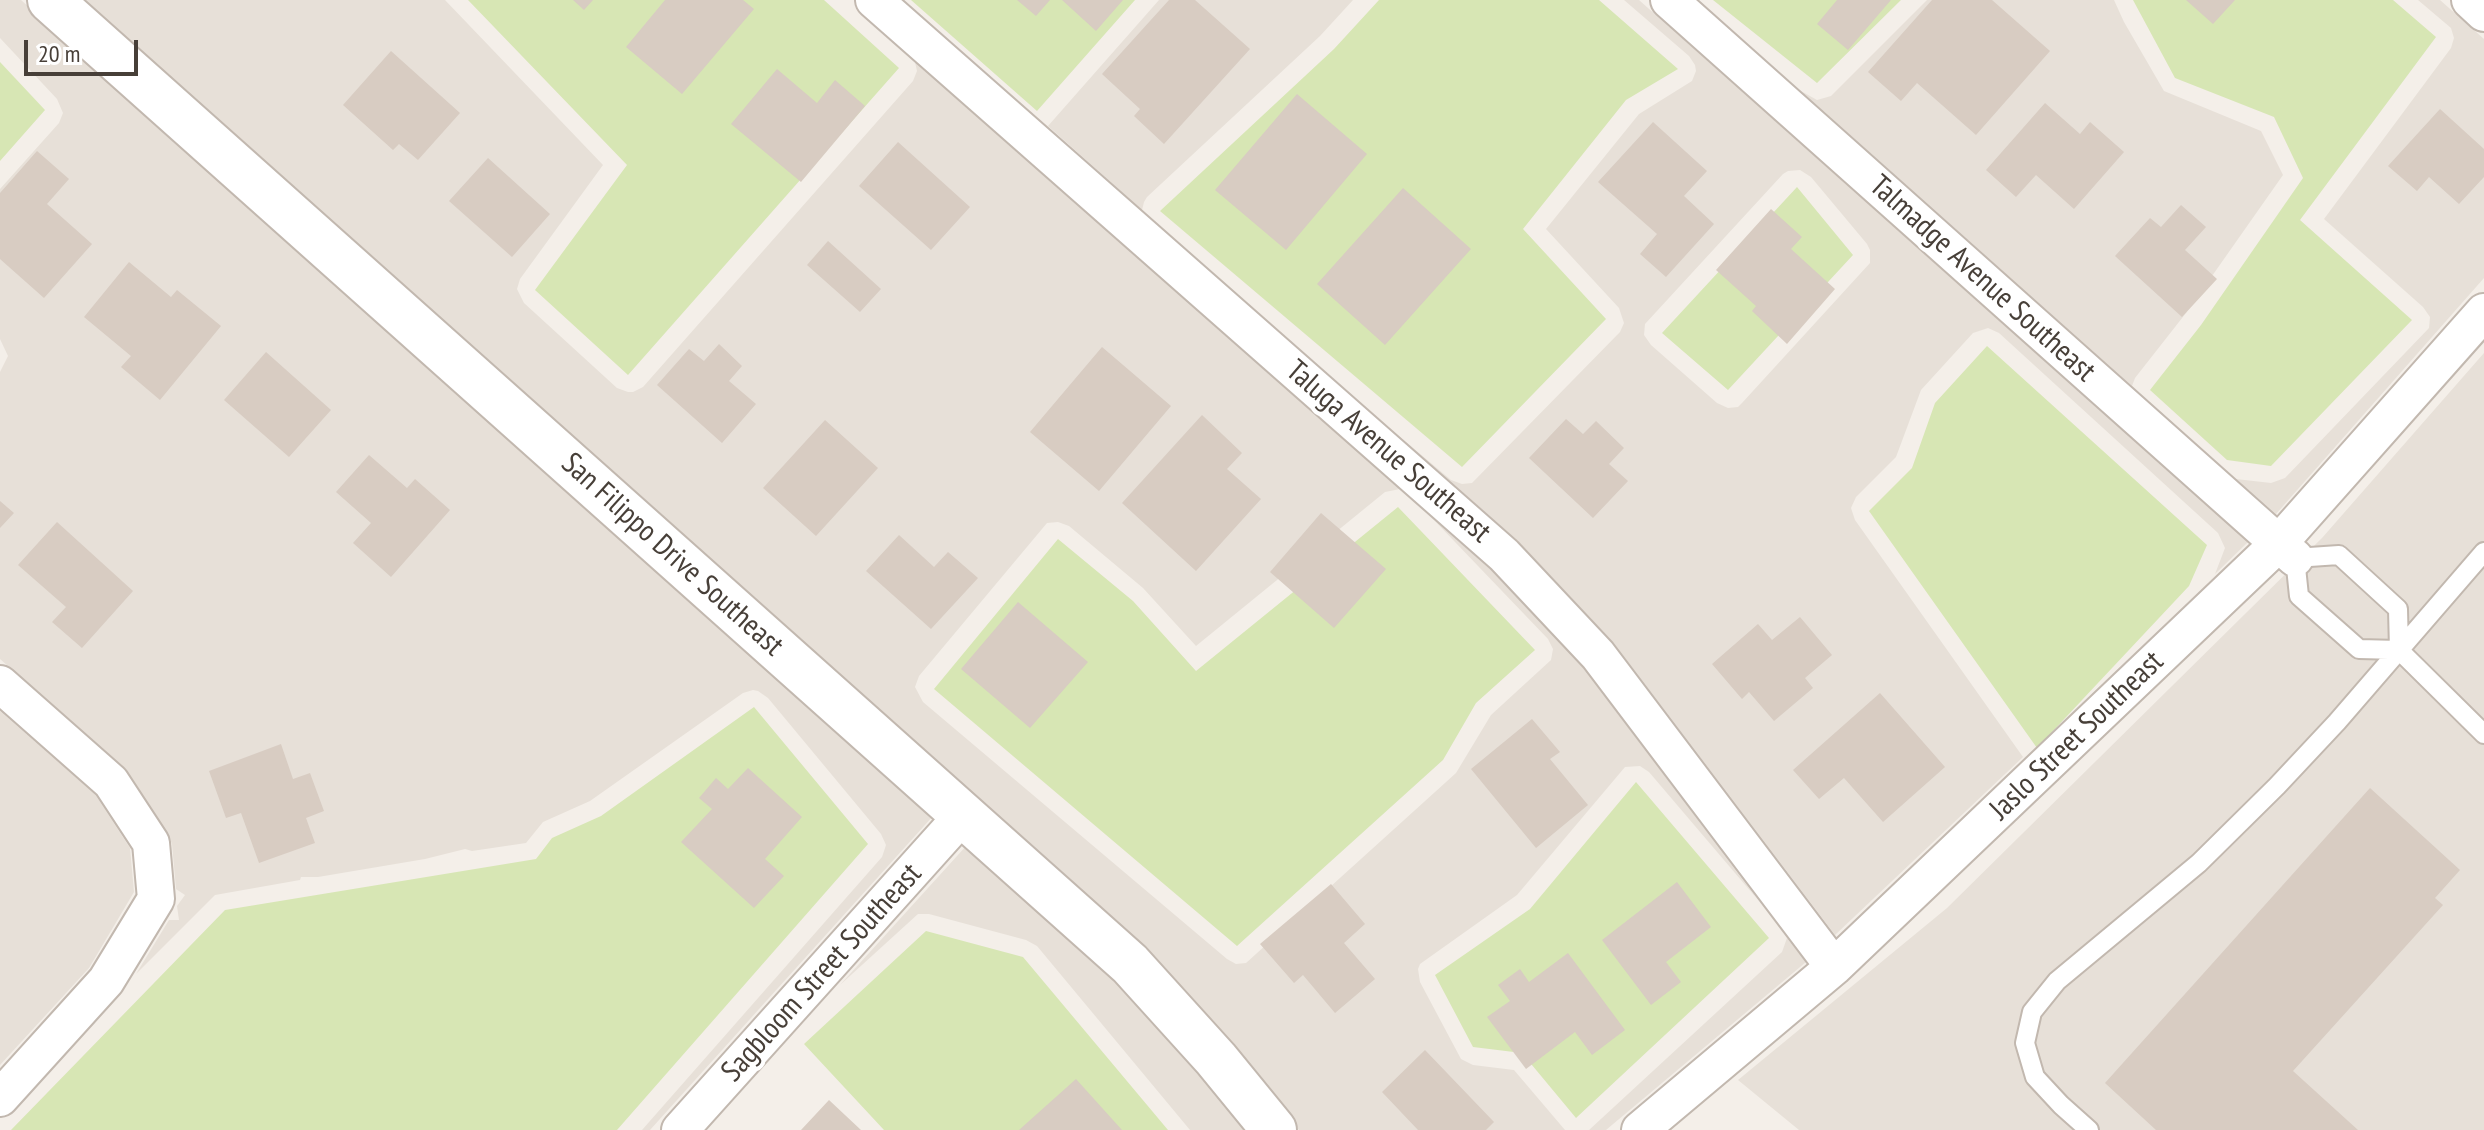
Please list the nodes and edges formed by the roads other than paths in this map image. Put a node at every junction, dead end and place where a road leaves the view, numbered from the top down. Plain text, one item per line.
1 (50, 0) edge
2 (874, 0) edge
3 (1669, 0) edge
4 (2470, 0) edge
5 (2484, 13) edge
6 (2484, 312) edge
7 (2287, 550) junction
8 (2484, 552) edge
9 (2399, 650) junction
10 (0, 684) edge
11 (2484, 734) edge
12 (963, 815) junction
13 (1834, 967) junction
14 (0, 1098) edge
15 (680, 1130) edge
16 (1274, 1130) edge
17 (1640, 1130) edge
18 (2089, 1130) edge

1 - 12 street, San Filippo Drive Southeast
2 - 13 street, Taluga Avenue Southeast
3 - 7 street, Talmadge Avenue Southeast
4 - 5 street
6 - 7 street, Jaslo Street Southeast
7 - 9 lane
7 - 9 lane
7 - 13 street, Jaslo Street Southeast
8 - 9 lane
9 - 11 lane
9 - 18 lane
10 - 14 street
12 - 15 street, Sagbloom Street Southeast
12 - 16 street, San Filippo Drive Southeast
13 - 17 street, Jaslo Street Southeast

